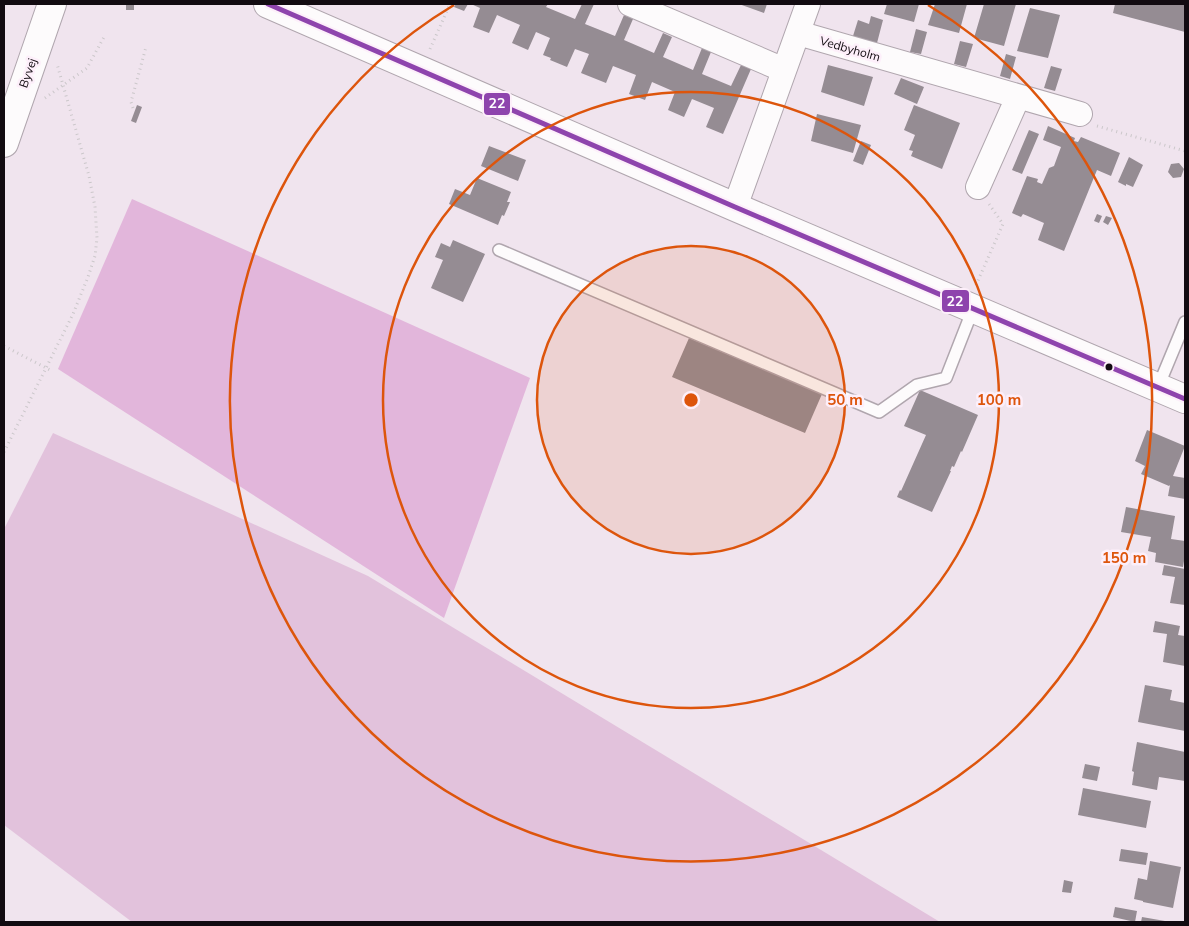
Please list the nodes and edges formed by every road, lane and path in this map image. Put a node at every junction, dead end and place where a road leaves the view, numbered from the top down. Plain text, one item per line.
1 (52, 4) edge
2 (268, 4) edge
3 (450, 4) edge
4 (630, 4) edge
5 (808, 4) edge
6 (674, 12) edge
7 (798, 33) junction
8 (104, 37) dead end
9 (146, 47) dead end
10 (55, 58) dead end
11 (421, 70) junction
12 (784, 70) junction
13 (63, 85) junction
14 (1018, 97) junction
15 (42, 107) dead end
16 (132, 108) dead end
17 (1080, 114) joint
18 (4, 143) edge
19 (1185, 151) edge
20 (978, 186) joint
21 (735, 208) junction
22 (499, 250) dead end
23 (970, 307) junction
24 (1185, 322) edge
25 (4, 346) edge
26 (46, 368) junction
27 (52, 371) dead end
28 (1158, 387) junction
29 (1185, 399) edge
30 (4, 452) edge

1 - 18 street, Byvej
2 - 11 street
3 - 11 path
4 - 6 street
5 - 7 street
6 - 12 street
7 - 12 street
7 - 14 street, Vedbyholm
8 - 13 path
9 - 16 path
10 - 13 path
11 - 21 street
12 - 21 street
13 - 15 path
13 - 26 path
14 - 17 street, Vedbyholm
14 - 20 street
17 - 19 path
20 - 23 path
21 - 23 street
22 - 23 lane
23 - 28 street
24 - 28 lane
25 - 26 path
26 - 27 path
26 - 30 path
28 - 29 street

